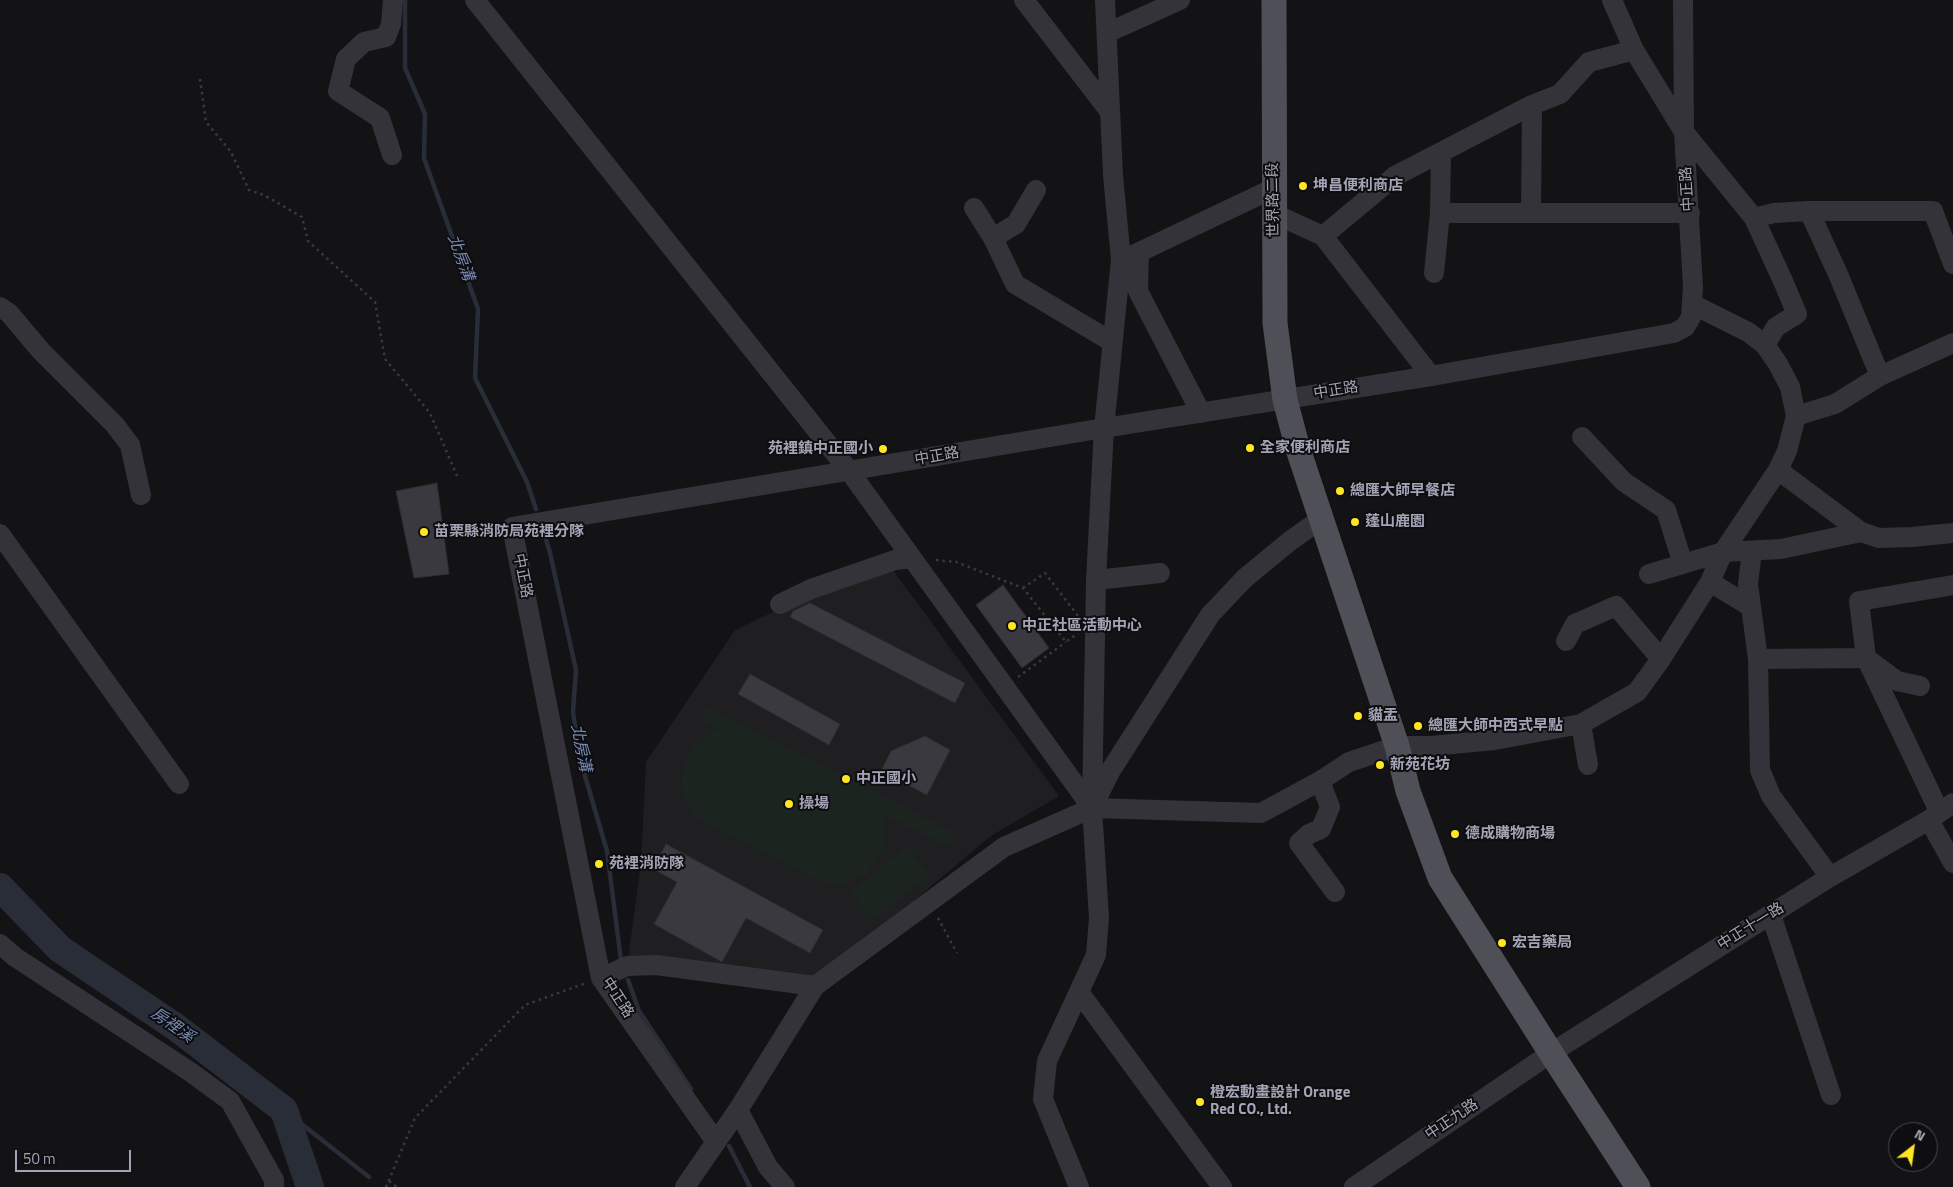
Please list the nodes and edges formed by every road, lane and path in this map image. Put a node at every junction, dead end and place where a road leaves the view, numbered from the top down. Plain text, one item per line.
1 (394, 0) edge
2 (475, 0) edge
3 (1024, 0) edge
4 (1105, 0) edge
5 (1180, 0) edge
6 (1274, 0) edge
7 (1612, 0) edge
8 (1683, 0) edge
9 (1107, 33) junction
10 (1634, 50) junction
11 (200, 79) dead end
12 (1532, 105) junction
13 (1110, 112) junction
14 (1684, 132) junction
15 (1441, 152) junction
16 (392, 155) dead end
17 (1274, 188) junction
18 (1036, 190) dead end
19 (974, 208) dead end
20 (1809, 211) junction
21 (1440, 213) junction
22 (1531, 213) junction
23 (1690, 213) junction
24 (1274, 214) junction
25 (1754, 218) junction
26 (1323, 236) junction
27 (993, 238) junction
28 (1140, 252) junction
29 (1121, 260) junction
30 (1953, 264) edge
31 (1434, 274) dead end
32 (1692, 304) junction
33 (0, 306) edge
34 (1112, 342) junction
35 (1953, 344) edge
36 (1765, 345) junction
37 (1431, 376) junction
38 (1880, 376) junction
39 (1285, 400) junction
40 (1201, 413) junction
41 (1796, 416) junction
42 (1104, 428) junction
43 (1582, 437) dead end
44 (1778, 470) junction
45 (850, 472) junction
46 (457, 476) dead end
47 (141, 495) dead end
48 (1321, 520) junction
49 (1861, 532) junction
50 (1953, 533) edge
51 (0, 534) edge
52 (1752, 551) junction
53 (1723, 552) junction
54 (912, 558) junction
55 (1683, 564) junction
56 (1160, 573) dead end
57 (1649, 574) dead end
58 (1096, 580) junction
59 (1710, 582) junction
60 (1953, 585) edge
61 (1024, 588) junction
62 (780, 604) dead end
63 (1750, 607) junction
64 (1087, 626) junction
65 (1566, 641) dead end
66 (1066, 642) junction
67 (1866, 658) junction
68 (1661, 659) junction
69 (1758, 659) junction
70 (1920, 686) dead end
71 (1005, 687) junction
72 (1581, 724) junction
73 (1397, 746) junction
74 (1588, 765) dead end
75 (1320, 781) junction
76 (180, 784) dead end
77 (1092, 808) junction
78 (1941, 811) edge
79 (1953, 863) edge
80 (1830, 877) junction
81 (1334, 892) dead end
82 (930, 901) junction
83 (1770, 915) junction
84 (0, 944) edge
85 (956, 954) dead end
86 (601, 978) junction
87 (815, 986) junction
88 (1079, 992) junction
89 (1551, 1053) junction
90 (1831, 1095) dead end
91 (738, 1110) junction
92 (716, 1142) junction
93 (389, 1181) junction
94 (274, 1187) edge
95 (386, 1187) edge
96 (397, 1187) edge
97 (685, 1187) edge
98 (785, 1187) edge
99 (1079, 1187) edge
100 (1222, 1187) edge
101 (1354, 1187) edge
102 (1638, 1187) edge

1 - 16 street
2 - 45 street
3 - 13 street
4 - 9 street
5 - 9 street
6 - 17 main road, 世界路二段
7 - 10 street
8 - 14 street, 中正路
9 - 13 street
10 - 12 street
10 - 14 street
11 - 46 path
12 - 15 street
12 - 22 street
13 - 29 street
14 - 23 street, 中正路
14 - 25 street
15 - 21 street
15 - 26 street
17 - 24 main road, 世界路二段
17 - 28 street
18 - 27 street
19 - 27 street
20 - 25 street
20 - 30 street
20 - 38 street
21 - 22 street
21 - 31 street
22 - 23 street
23 - 32 street, 中正路
24 - 26 street
24 - 39 main road, 世界路二段
25 - 36 street
26 - 37 street
27 - 34 street
28 - 29 street
28 - 40 street
29 - 34 street
32 - 36 street
32 - 37 street, 中正路
33 - 47 street
34 - 42 street
35 - 38 street
36 - 41 street
37 - 39 street, 中正路
38 - 41 street
39 - 40 street, 中正路
39 - 48 main road, 世界路二段
40 - 42 street, 中正路
41 - 44 street
42 - 45 street, 中正路
42 - 58 street
43 - 55 street
44 - 49 street
44 - 53 street
45 - 54 street
45 - 86 street, 中正路
48 - 73 main road, 世界路二段
48 - 77 street
49 - 50 street
49 - 52 street
51 - 76 street
52 - 53 street
52 - 63 street
53 - 55 street
53 - 59 street
54 - 61 path
54 - 62 street
54 - 71 street
55 - 57 street
56 - 58 street
58 - 64 street
59 - 63 street
59 - 68 street
60 - 67 street
61 - 64 path
61 - 66 path
63 - 69 street
64 - 66 path
64 - 77 street
65 - 68 street
66 - 71 path
67 - 69 street
67 - 70 street
67 - 78 street
68 - 72 street
69 - 80 street
71 - 77 street
72 - 73 street
72 - 74 street
73 - 75 street
73 - 89 main road, 世界路二段
75 - 77 street
75 - 81 street
77 - 82 street
77 - 88 street
78 - 79 street
78 - 80 street, 中正十一路
80 - 83 street, 中正十一路
82 - 85 path
82 - 87 street
83 - 89 street, 中正十一路
83 - 90 street
84 - 94 street
86 - 87 street
86 - 92 street, 中正路
86 - 93 path
87 - 91 street
88 - 99 street
88 - 100 street
89 - 101 street, 中正九路
89 - 102 main road, 世界路二段
91 - 92 street
91 - 98 street
92 - 97 street
93 - 95 path
93 - 96 path

